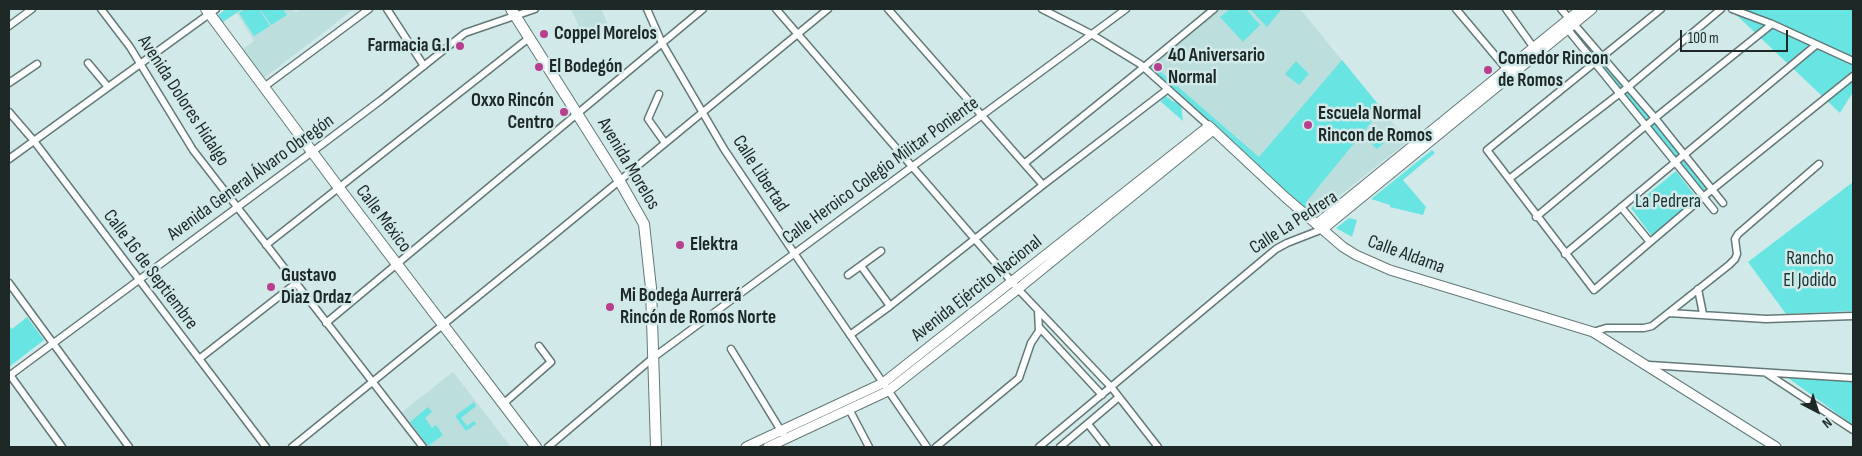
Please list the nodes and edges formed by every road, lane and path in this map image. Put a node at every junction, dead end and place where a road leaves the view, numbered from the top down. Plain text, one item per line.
1 (32, 9) edge
2 (101, 9) edge
3 (369, 9) edge
4 (387, 9) edge
5 (535, 9) edge
6 (647, 9) edge
7 (703, 9) edge
8 (776, 9) edge
9 (828, 9) edge
10 (888, 9) edge
11 (1042, 9) edge
12 (1126, 9) edge
13 (1214, 9) edge
14 (1456, 9) edge
15 (1506, 9) edge
16 (1562, 9) edge
17 (1581, 9) edge
18 (1592, 9) edge
19 (1661, 9) edge
20 (1720, 9) edge
21 (1732, 9) edge
22 (211, 10) edge
23 (513, 12) edge
24 (1568, 24) junction
25 (1772, 24) junction
26 (9, 26) edge
27 (798, 34) junction
28 (1091, 34) junction
29 (529, 38) junction
30 (662, 43) junction
31 (1816, 45) junction
32 (1534, 48) junction
33 (1602, 56) junction
34 (1853, 61) edge
35 (1594, 62) junction
36 (88, 63) dead end
37 (37, 64) dead end
38 (140, 64) junction
39 (424, 66) junction
40 (1144, 67) junction
41 (1509, 72) junction
42 (1853, 76) edge
43 (9, 84) edge
44 (108, 87) junction
45 (264, 87) junction
46 (1628, 87) junction
47 (1168, 89) junction
48 (1620, 93) junction
49 (659, 94) dead end
50 (9, 112) edge
51 (703, 112) junction
52 (578, 113) junction
53 (981, 116) junction
54 (1655, 118) junction
55 (1646, 126) junction
56 (1211, 128) junction
57 (34, 141) junction
58 (665, 143) junction
59 (312, 152) junction
60 (1684, 154) junction
61 (9, 159) edge
62 (1674, 162) junction
63 (1024, 163) junction
64 (1820, 164) dead end
65 (912, 166) junction
66 (1509, 179) junction
67 (619, 180) junction
68 (1043, 185) junction
69 (339, 188) junction
70 (1713, 190) junction
71 (1703, 197) junction
72 (1723, 203) dead end
73 (236, 207) junction
74 (1621, 207) junction
75 (1714, 210) dead end
76 (1536, 217) junction
77 (1320, 226) junction
78 (975, 238) junction
79 (1650, 242) junction
80 (266, 245) junction
81 (881, 251) dead end
82 (794, 253) junction
83 (1565, 254) junction
84 (396, 264) junction
85 (861, 266) junction
86 (848, 275) dead end
87 (138, 279) junction
88 (9, 283) edge
89 (296, 284) junction
90 (1015, 286) junction
91 (1698, 289) junction
92 (890, 306) junction
93 (1038, 310) junction
94 (1669, 312) junction
95 (1703, 314) junction
96 (1853, 316) edge
97 (326, 323) junction
98 (443, 326) junction
99 (1040, 327) junction
100 (1593, 332) junction
101 (850, 335) junction
102 (52, 343) junction
103 (539, 346) dead end
104 (731, 349) dead end
105 (654, 357) junction
106 (1084, 358) junction
107 (199, 359) junction
108 (1073, 364) junction
109 (1649, 365) junction
110 (1765, 372) junction
111 (9, 375) edge
112 (1853, 378) edge
113 (373, 382) junction
114 (883, 383) junction
115 (1112, 388) junction
116 (888, 391) junction
117 (1102, 395) junction
118 (1119, 397) junction
119 (503, 404) junction
120 (849, 409) junction
121 (1088, 424) junction
122 (781, 430) junction
123 (1853, 430) edge
124 (786, 439) junction
125 (62, 447) edge
126 (129, 447) edge
127 (266, 447) edge
128 (292, 447) edge
129 (423, 447) edge
130 (536, 447) edge
131 (548, 447) edge
132 (656, 447) edge
133 (746, 447) edge
134 (768, 447) edge
135 (869, 447) edge
136 (927, 447) edge
137 (936, 447) edge
138 (1039, 447) edge
139 (1060, 447) edge
140 (1106, 447) edge
141 (1158, 447) edge
142 (1776, 447) edge

1 - 26 street
2 - 38 street, Avenida Dolores Hidalgo
3 - 45 street
4 - 39 street
5 - 23 street, Avenida General Álvaro Obregón
6 - 30 street, Calle Libertad
7 - 30 street
8 - 27 street
9 - 27 street
10 - 53 street
11 - 28 street, Calle Aldama
12 - 28 street, Calle Heroico Colegio Militar Poniente
13 - 40 street
14 - 41 street
15 - 32 street
16 - 24 street
17 - 24 main road, Calle La Pedrera
18 - 24 main road, Calle La Pedrera
19 - 33 street
20 - 46 street
21 - 25 street
22 - 38 street
22 - 45 main road, Calle México
23 - 29 main road, Avenida Morelos
23 - 39 street, Avenida General Álvaro Obregón
24 - 32 main road, Calle La Pedrera
24 - 33 street
24 - 35 street
24 - 41 main road, Calle La Pedrera
25 - 31 street
25 - 54 street
27 - 51 street
27 - 65 street
28 - 40 street, Calle Aldama
28 - 53 street, Calle Heroico Colegio Militar Poniente
29 - 52 main road, Avenida Morelos
29 - 69 street
30 - 51 street, Calle Libertad
30 - 52 street
31 - 34 street
31 - 60 street
32 - 41 main road, Calle La Pedrera
33 - 35 street
33 - 46 street
35 - 48 street
35 - 66 street
36 - 44 street
37 - 43 street
38 - 44 street
38 - 73 street, Avenida Dolores Hidalgo
39 - 59 street, Avenida General Álvaro Obregón
40 - 47 street, Calle Aldama
40 - 63 street
41 - 77 main road, Calle La Pedrera
42 - 70 street
44 - 57 street
45 - 59 main road, Calle México
46 - 48 street
46 - 54 street
47 - 56 street, Calle Aldama
47 - 68 street
48 - 55 street
48 - 66 street
49 - 58 street
50 - 57 street, Calle 16 de Septiembre
51 - 58 street
51 - 82 street, Calle Libertad
52 - 67 main road, Avenida Morelos
52 - 84 street
53 - 63 street
53 - 65 street, Calle Heroico Colegio Militar Poniente
54 - 55 street
54 - 60 street
55 - 62 street
55 - 76 street
56 - 77 main road, Calle Aldama
56 - 90 main road, Avenida Ejército Nacional
57 - 61 street
57 - 87 street, Calle 16 de Septiembre
58 - 67 street
59 - 69 main road, Calle México
59 - 73 street, Avenida General Álvaro Obregón
60 - 62 street
60 - 70 street
62 - 71 street
62 - 74 street
63 - 68 street
64 - 91 street
65 - 78 street
65 - 82 street, Calle Heroico Colegio Militar Poniente
66 - 76 street
67 - 98 street
67 - 105 main road, Avenida Morelos
68 - 78 street
69 - 80 street
69 - 84 main road, Calle México
70 - 71 street
70 - 72 street
71 - 75 street
71 - 79 street
73 - 80 street, Avenida Dolores Hidalgo
73 - 87 street, Avenida General Álvaro Obregón
74 - 79 street
74 - 83 street
76 - 83 street
77 - 100 main road, Calle Aldama
77 - 115 street, Calle La Pedrera
78 - 90 street
78 - 92 street
79 - 83 street
80 - 89 street, Avenida Dolores Hidalgo
81 - 85 street
82 - 101 street, Calle Libertad
82 - 105 street, Calle Heroico Colegio Militar Poniente
84 - 97 street
84 - 98 main road, Calle México
85 - 86 street
85 - 92 street
87 - 102 street, Avenida General Álvaro Obregón
87 - 107 street, Calle 16 de Septiembre
88 - 102 street
89 - 97 street, Avenida Dolores Hidalgo
89 - 107 street
90 - 93 street
90 - 114 main road, Avenida Ejército Nacional
90 - 116 main road, Avenida Ejército Nacional
91 - 94 street
91 - 95 street
92 - 101 street
93 - 99 street
93 - 106 street
94 - 95 street
94 - 100 street
95 - 96 street
97 - 113 street, Avenida Dolores Hidalgo
98 - 113 street
98 - 119 main road, Calle México
99 - 108 street
99 - 137 street
100 - 109 main road, Calle Aldama
101 - 114 street, Calle Libertad
102 - 111 street, Avenida General Álvaro Obregón
102 - 126 street
103 - 119 street
104 - 122 street
105 - 131 street, Calle Heroico Colegio Militar Poniente
105 - 132 main road, Avenida Morelos
106 - 108 street
106 - 115 street
107 - 127 street, Calle 16 de Septiembre
108 - 117 street
109 - 110 street
109 - 142 main road, Calle Aldama
110 - 112 street
110 - 123 street
111 - 125 street
113 - 128 street
113 - 129 street, Avenida Dolores Hidalgo
114 - 116 street, Calle Libertad
114 - 122 main road, Avenida Ejército Nacional
115 - 117 street, Calle La Pedrera
115 - 118 street
116 - 120 main road, Avenida Ejército Nacional
116 - 136 street, Calle Libertad
117 - 138 street, Calle La Pedrera
118 - 121 street
118 - 141 street
119 - 130 main road, Calle México
120 - 124 main road, Avenida Ejército Nacional
120 - 135 street
121 - 139 street
121 - 140 street
122 - 124 street
122 - 133 main road, Avenida Ejército Nacional
124 - 134 main road, Avenida Ejército Nacional

